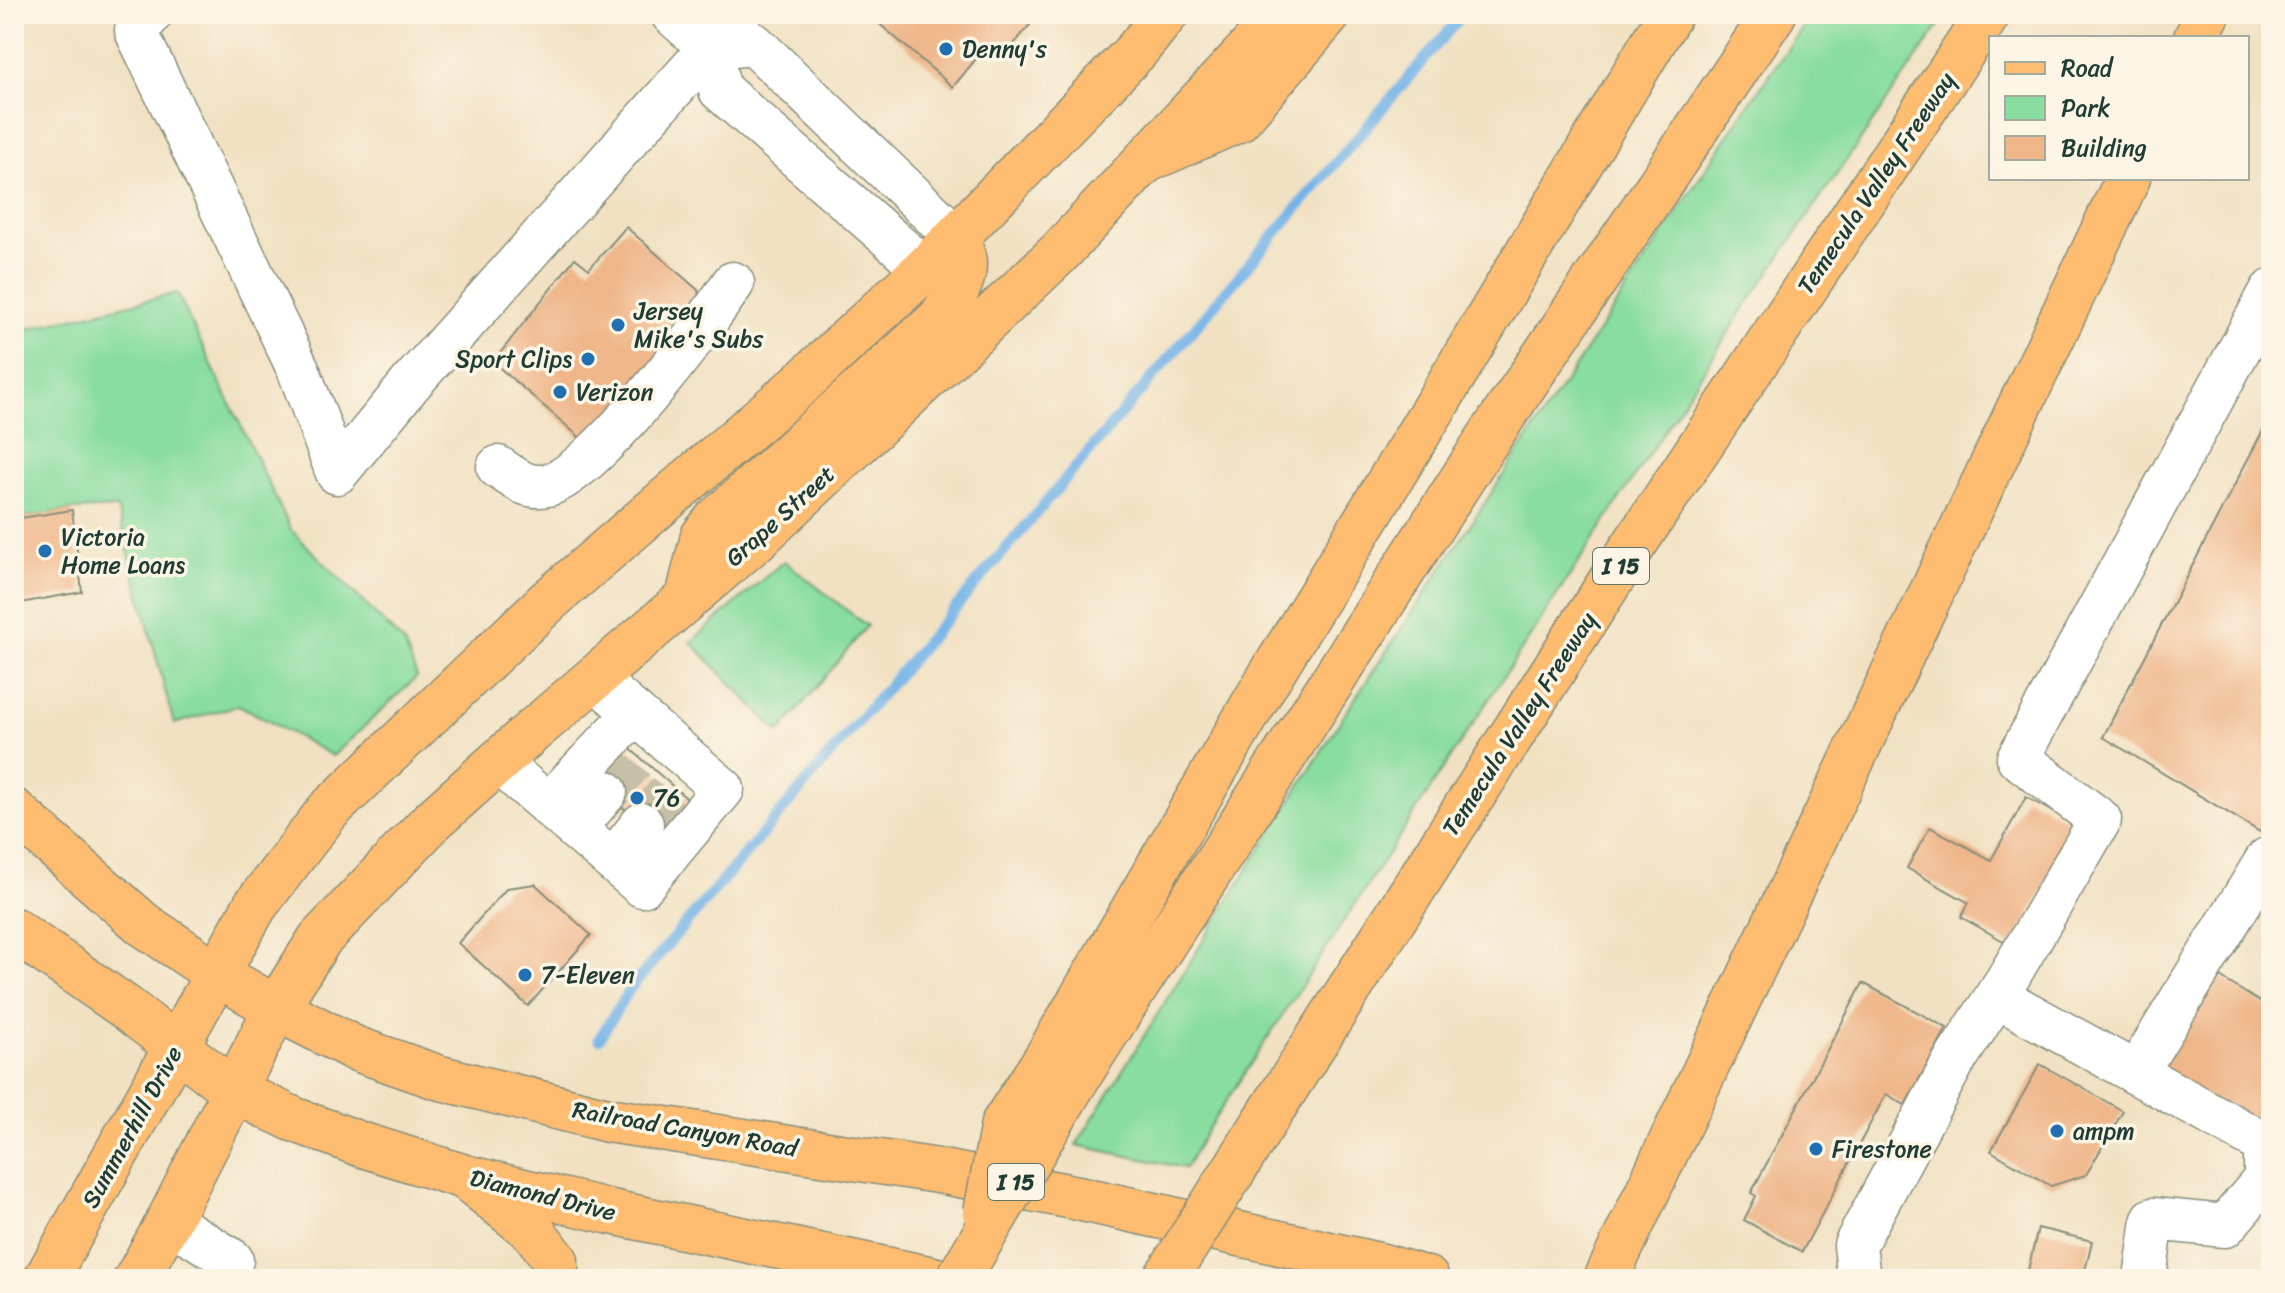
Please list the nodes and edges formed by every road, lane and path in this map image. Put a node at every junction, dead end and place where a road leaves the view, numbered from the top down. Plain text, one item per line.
1 (672, 14) edge
2 (740, 14) edge
3 (1166, 14) edge
4 (1278, 14) edge
5 (1329, 14) edge
6 (1670, 14) edge
7 (1774, 14) edge
8 (1988, 14) edge
9 (2208, 14) edge
10 (140, 20) edge
11 (2197, 36) edge
12 (710, 48) junction
13 (1145, 161) junction
14 (2127, 180) edge
15 (957, 238) junction
16 (925, 269) junction
17 (733, 283) dead end
18 (2271, 291) edge
19 (498, 467) dead end
20 (688, 597) junction
21 (594, 678) junction
22 (644, 734) junction
23 (498, 762) junction
24 (606, 792) tunnel mouth
25 (14, 811) edge
26 (562, 817) junction
27 (642, 824) tunnel mouth
28 (2271, 858) edge
29 (613, 861) junction
30 (14, 930) edge
31 (217, 974) junction
32 (1996, 996) junction
33 (276, 1008) junction
34 (176, 1047) junction
35 (1059, 1073) junction
36 (2136, 1073) junction
37 (234, 1091) junction
38 (465, 1177) junction
39 (2268, 1181) edge
40 (167, 1224) junction
41 (232, 1260) dead end
42 (969, 1262) edge
43 (46, 1279) edge
44 (136, 1279) edge
45 (556, 1279) edge
46 (933, 1279) edge
47 (1165, 1279) edge
48 (1427, 1279) edge
49 (1606, 1279) edge
50 (1859, 1279) edge
51 (2145, 1279) edge

1 - 12 lane
2 - 12 lane
3 - 15 main road
4 - 13 main road, Grape Street
5 - 13 main road
6 - 35 main road
7 - 35 main road, I 15
8 - 47 main road, Temecula Valley Freeway / I 15, bridge
9 - 11 main road
10 - 12 lane
12 - 15 lane
12 - 16 lane
13 - 20 main road, Grape Street
14 - 49 main road
15 - 16 main road
15 - 20 main road
16 - 31 main road
17 - 19 lane
18 - 32 lane
20 - 21 main road, Grape Street
21 - 22 lane
21 - 23 main road, Grape Street
22 - 26 lane
22 - 29 lane
23 - 26 lane
23 - 33 main road, Grape Street
24 - 26 lane
25 - 31 main road, Railroad Canyon Road
26 - 29 lane
27 - 29 lane
28 - 36 lane
30 - 34 main road
31 - 33 main road, Railroad Canyon Road
31 - 34 main road, Summerhill Drive
32 - 36 lane
32 - 50 lane
33 - 37 main road
33 - 48 main road, Railroad Canyon Road
34 - 37 main road, Diamond Drive
34 - 43 main road, Summerhill Drive
35 - 42 main road, I 15, bridge
36 - 39 lane
37 - 38 main road, Diamond Drive
37 - 40 main road
38 - 45 main road
38 - 46 main road, Diamond Drive
39 - 51 lane
40 - 41 lane
40 - 44 main road

